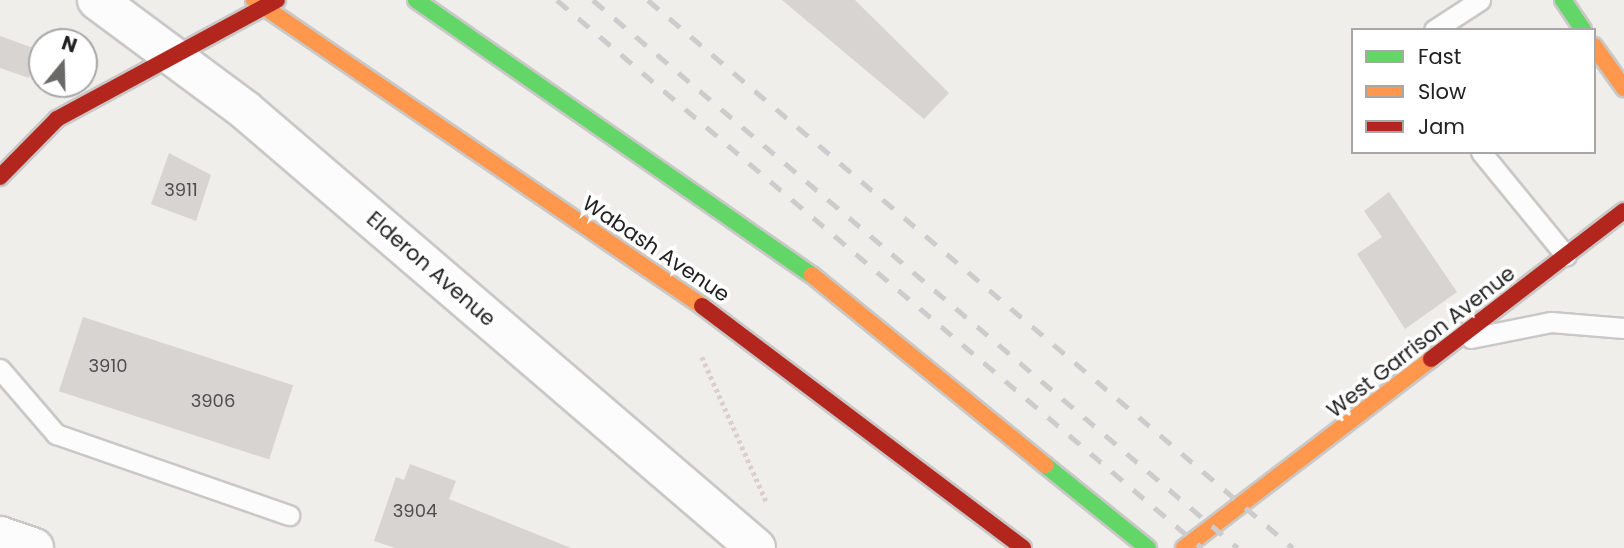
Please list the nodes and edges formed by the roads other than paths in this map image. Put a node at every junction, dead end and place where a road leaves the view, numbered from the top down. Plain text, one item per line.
1 (97, 0) edge
2 (416, 0) edge
3 (1480, 0) edge
4 (1563, 0) edge
5 (265, 2) edge
6 (1437, 28) edge
7 (1582, 28) edge
8 (170, 54) junction
9 (1597, 56) edge
10 (1624, 88) edge
11 (1483, 154) edge
12 (0, 177) edge
13 (1624, 211) edge
14 (1566, 256) junction
15 (1624, 328) edge
16 (1456, 341) junction
17 (0, 369) edge
18 (289, 516) dead end
19 (764, 531) edge
20 (0, 536) edge
21 (34, 548) edge
22 (1023, 548) edge
23 (1148, 548) edge
24 (1184, 548) edge

1 - 8 street, Elderon Avenue
2 - 23 main road
3 - 6 lane
4 - 7 main road
5 - 8 main road
5 - 22 main road, Wabash Avenue
8 - 12 main road
8 - 19 street, Elderon Avenue
9 - 10 main road
11 - 14 lane
13 - 14 main road, West Garrison Avenue
14 - 16 main road, West Garrison Avenue
15 - 16 lane
16 - 24 main road, West Garrison Avenue
17 - 18 lane
20 - 21 street

